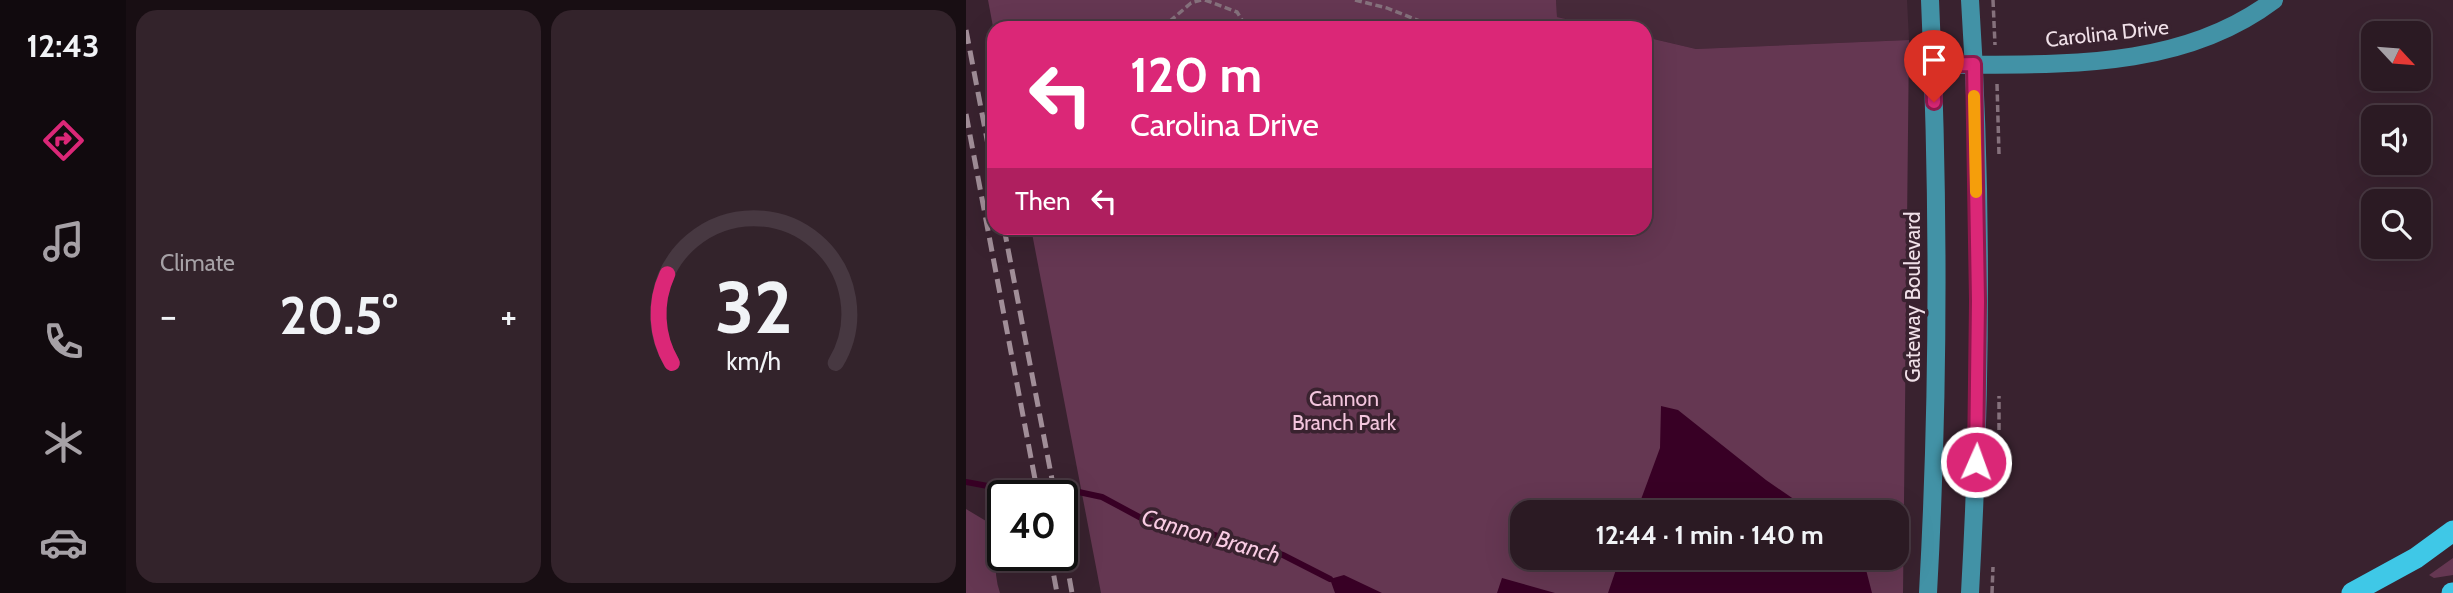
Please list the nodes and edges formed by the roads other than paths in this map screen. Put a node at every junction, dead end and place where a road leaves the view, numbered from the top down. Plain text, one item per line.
1 (1930, 0) edge
2 (1970, 0) edge
3 (2274, 0) edge
4 (1974, 64) junction
5 (1933, 65) junction
6 (2453, 531) edge
7 (1928, 593) edge
8 (1970, 593) edge
9 (2352, 593) edge

1 - 5 street, Gateway Boulevard
2 - 4 street
3 - 4 street, Carolina Drive
4 - 5 street, Carolina Drive
4 - 8 street
5 - 7 street, Gateway Boulevard
6 - 9 highway

